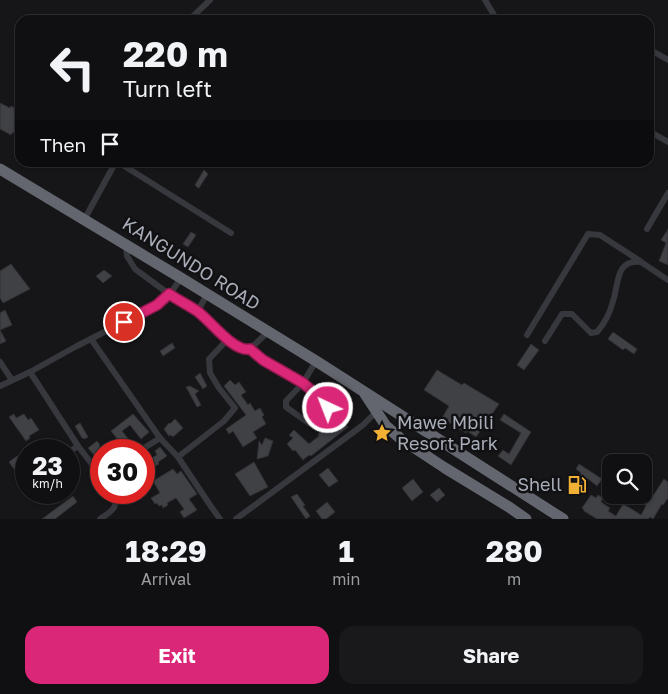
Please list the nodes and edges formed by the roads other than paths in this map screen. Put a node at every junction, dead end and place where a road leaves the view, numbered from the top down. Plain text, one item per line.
1 (210, 0) edge
2 (485, 0) edge
3 (194, 15) edge
4 (494, 15) edge
5 (654, 52) edge
6 (668, 60) edge
7 (654, 134) edge
8 (668, 142) edge
9 (113, 167) edge
10 (124, 167) edge
11 (0, 169) edge
12 (668, 193) edge
13 (84, 220) junction
14 (647, 228) dead end
15 (231, 233) dead end
16 (126, 245) junction
17 (641, 262) junction
18 (181, 278) junction
19 (668, 280) edge
20 (169, 294) junction
21 (207, 294) junction
22 (198, 311) junction
23 (268, 332) junction
24 (527, 335) dead end
25 (228, 338) junction
26 (91, 339) junction
27 (545, 342) dead end
28 (250, 349) junction
29 (316, 361) junction
30 (0, 362) edge
31 (30, 372) junction
32 (12, 380) junction
33 (303, 383) junction
34 (0, 386) edge
35 (362, 390) junction
36 (376, 412) junction
37 (160, 438) junction
38 (73, 439) edge
39 (155, 441) edge
40 (80, 449) edge
41 (178, 457) junction
42 (90, 462) edge
43 (517, 490) junction
44 (115, 504) edge
45 (508, 507) junction
46 (100, 519) edge
47 (220, 519) edge
48 (236, 519) edge
49 (526, 519) edge
50 (563, 519) edge

1 - 3 street
2 - 4 street
5 - 6 street
7 - 8 street
9 - 13 street
10 - 15 street
11 - 13 highway, KANGUNDO ROAD
12 - 14 street
13 - 16 highway, KANGUNDO ROAD
16 - 18 highway, KANGUNDO ROAD
16 - 20 street
17 - 19 street
17 - 24 street
17 - 27 street
18 - 20 street
18 - 21 highway, KANGUNDO ROAD
20 - 22 street
20 - 26 street
21 - 22 street
21 - 23 highway, KANGUNDO ROAD
22 - 25 street
23 - 28 street
23 - 29 highway, KANGUNDO ROAD
25 - 28 street
25 - 41 street
26 - 31 street
26 - 37 street
28 - 33 street
29 - 33 street
29 - 35 highway, KANGUNDO ROAD
30 - 32 street
31 - 32 street
31 - 38 street
32 - 34 street
33 - 33 street
35 - 36 highway, KANGUNDO ROAD
35 - 43 highway, KANGUNDO ROAD
36 - 45 highway, KANGUNDO ROAD
36 - 48 street
37 - 39 street
37 - 41 street
40 - 42 street
41 - 47 street
43 - 45 highway
43 - 50 highway, KANGUNDO ROAD
44 - 46 street
45 - 49 highway, KANGUNDO ROAD

